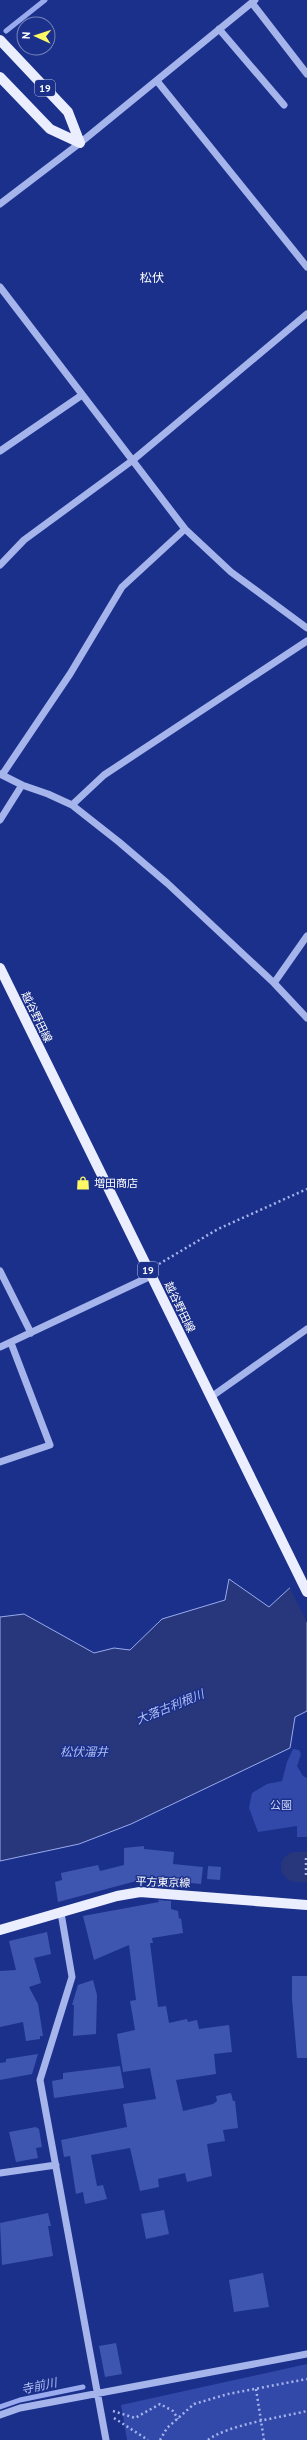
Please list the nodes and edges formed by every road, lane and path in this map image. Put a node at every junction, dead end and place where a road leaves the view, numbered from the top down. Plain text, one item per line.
1 (254, 1) edge
2 (218, 29) junction
3 (0, 40) edge
4 (307, 74) edge
5 (0, 77) edge
6 (157, 81) junction
7 (284, 105) dead end
8 (80, 143) junction
9 (0, 204) edge
10 (307, 267) edge
11 (0, 287) edge
12 (307, 314) edge
13 (82, 395) junction
14 (0, 451) edge
15 (133, 460) junction
16 (184, 529) junction
17 (0, 565) edge
18 (307, 628) edge
19 (307, 641) edge
20 (1, 775) edge
21 (22, 785) junction
22 (72, 806) junction
23 (0, 820) edge
24 (307, 936) edge
25 (0, 968) edge
26 (274, 983) junction
27 (307, 1018) edge
28 (307, 1189) edge
29 (0, 1271) edge
30 (150, 1273) junction
31 (307, 1330) edge
32 (31, 1333) junction
33 (11, 1342) junction
34 (0, 1347) edge
35 (211, 1397) junction
36 (0, 1462) edge
37 (307, 1592) edge
38 (306, 1856) edge
39 (306, 1862) edge
40 (306, 1875) dead end
41 (307, 1905) edge
42 (61, 1913) junction
43 (0, 1930) edge
44 (56, 2164) junction
45 (0, 2173) edge
46 (307, 2354) edge
47 (307, 2378) edge
48 (256, 2389) junction
49 (97, 2394) junction
50 (100, 2409) junction
51 (307, 2412) edge
52 (0, 2415) edge
53 (178, 2419) junction
54 (262, 2422) junction
55 (106, 2440) edge
56 (148, 2440) edge
57 (160, 2440) edge
58 (208, 2440) edge
59 (264, 2440) edge

1 - 2 street
1 - 4 street
2 - 6 street
2 - 7 street
3 - 8 main road, 19
5 - 8 main road, 19
6 - 8 street
6 - 10 street
8 - 9 street
11 - 13 street
12 - 15 street
13 - 14 street
13 - 15 street
15 - 16 street
15 - 17 street
16 - 18 street
16 - 20 street
19 - 22 street
20 - 21 street
21 - 22 street
21 - 23 street
22 - 26 street
24 - 26 street
25 - 30 main road, 越谷野田線 / 19
26 - 27 street
28 - 30 path
29 - 32 street
30 - 32 street
30 - 35 main road, 越谷野田線 / 19
31 - 35 street
32 - 33 street
33 - 34 street
33 - 36 street
35 - 37 main road, 越谷野田線 / 19
38 - 39 path
39 - 40 path
41 - 42 main road, 平方東京線
42 - 43 main road, 平方東京線
42 - 44 street
44 - 45 street
44 - 49 street
46 - 49 street
47 - 48 path
48 - 53 path
48 - 54 path
49 - 50 street
49 - 52 street
50 - 53 path
50 - 55 street
50 - 56 path
51 - 54 path
53 - 57 path
54 - 58 path
54 - 59 path

